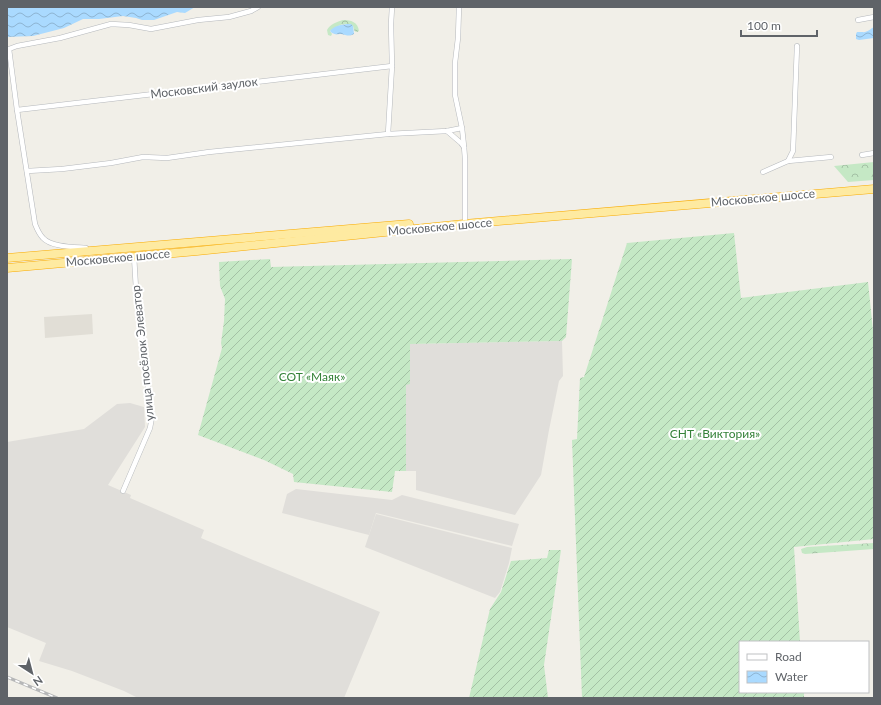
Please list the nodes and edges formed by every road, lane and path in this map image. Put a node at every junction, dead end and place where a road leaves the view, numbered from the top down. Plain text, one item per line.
1 (258, 7) edge
2 (392, 7) edge
3 (459, 7) edge
4 (874, 17) edge
5 (858, 20) dead end
6 (797, 46) dead end
7 (8, 49) edge
8 (392, 66) junction
9 (17, 110) junction
10 (462, 128) junction
11 (446, 131) junction
12 (388, 134) junction
13 (465, 148) junction
14 (874, 153) edge
15 (862, 155) dead end
16 (832, 157) dead end
17 (788, 162) junction
18 (27, 171) junction
19 (763, 172) dead end
20 (874, 184) edge
21 (874, 189) edge
22 (465, 220) junction
23 (105, 251) junction
24 (134, 256) junction
25 (7, 258) edge
26 (7, 268) edge
27 (123, 491) dead end

1 - 7 street
2 - 8 street
3 - 10 street
4 - 5 street
6 - 17 street
7 - 9 street
8 - 9 street, Московский заулок
8 - 12 street
9 - 18 street
10 - 11 street
10 - 13 street
11 - 12 street
11 - 13 street
12 - 18 street
13 - 22 street
14 - 15 street
16 - 17 street
17 - 19 street
18 - 23 street
20 - 22 highway, Московское шоссе
21 - 24 highway, Московское шоссе
22 - 23 highway, Московское шоссе
23 - 25 highway, Московское шоссе
24 - 26 highway, Московское шоссе
24 - 27 street, улица посёлок Элеватор

